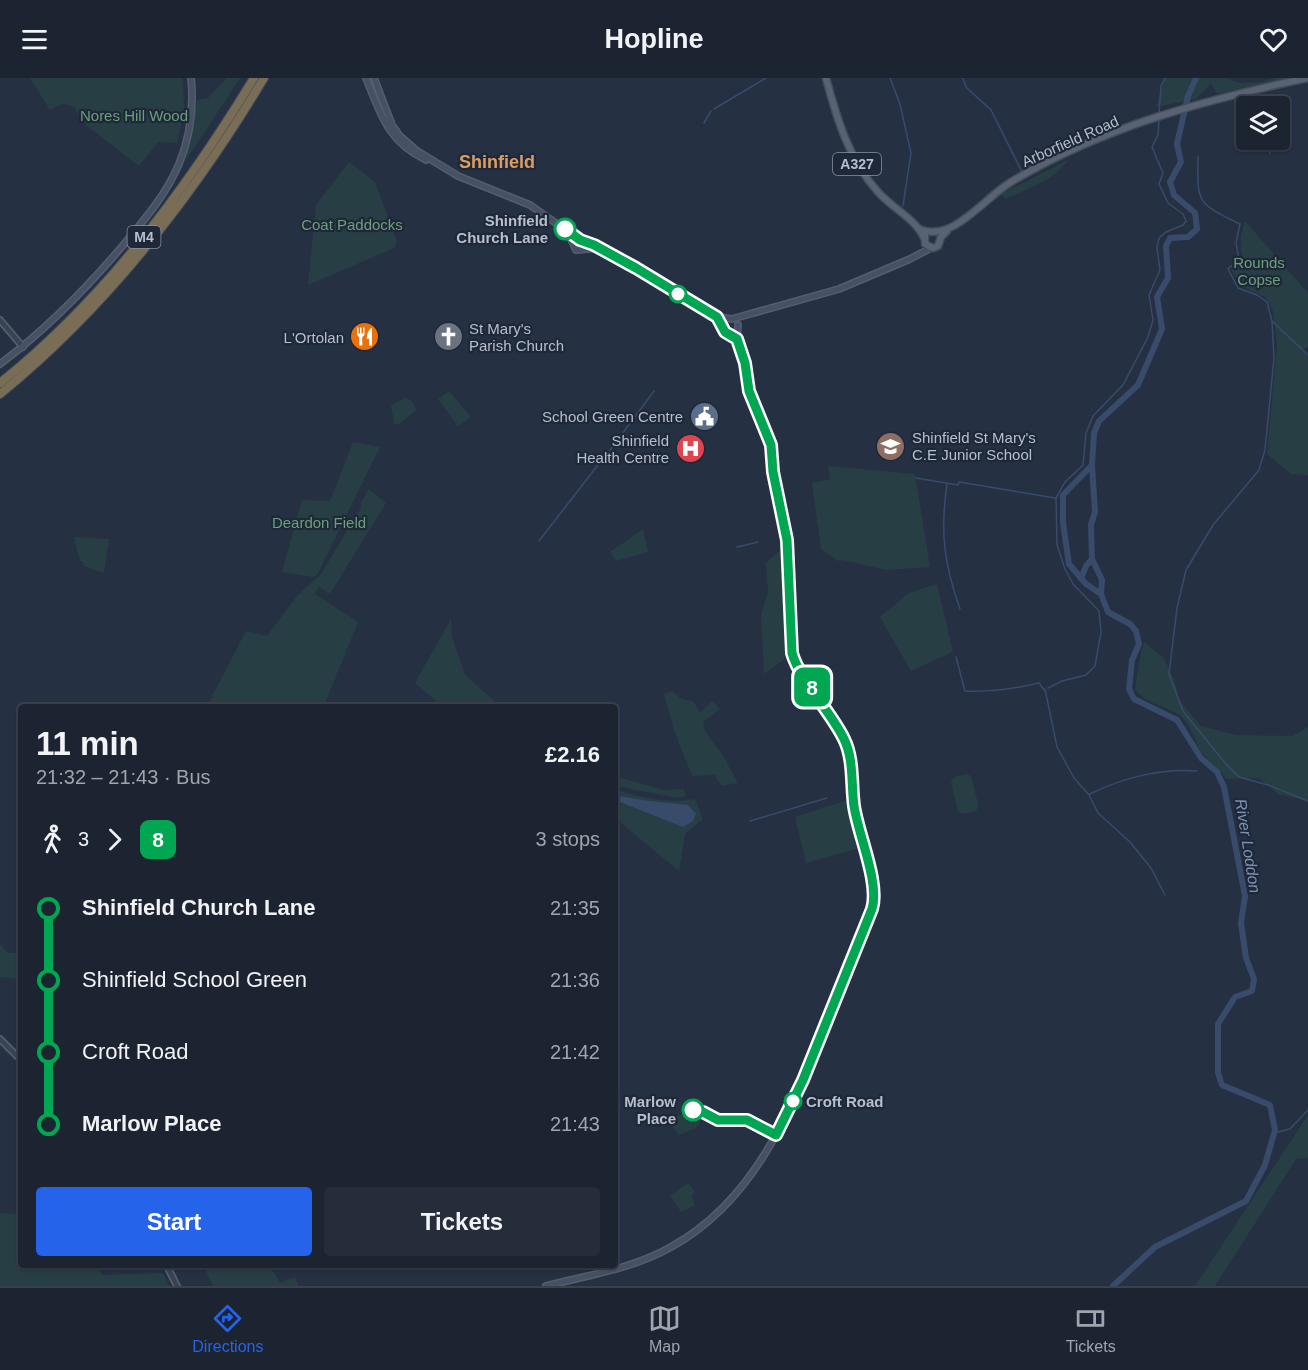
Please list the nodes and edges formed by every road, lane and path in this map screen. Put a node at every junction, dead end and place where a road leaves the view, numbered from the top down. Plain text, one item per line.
1 (191, 78) edge
2 (254, 78) edge
3 (264, 78) edge
4 (366, 78) edge
5 (374, 78) edge
6 (826, 78) edge
7 (1307, 78) edge
8 (388, 129) junction
9 (950, 228) junction
10 (567, 230) junction
11 (928, 237) junction
12 (940, 240) junction
13 (581, 241) junction
14 (574, 244) junction
15 (931, 248) junction
16 (582, 249) junction
17 (599, 249) junction
18 (920, 253) junction
19 (748, 314) junction
20 (717, 317) junction
21 (730, 319) junction
22 (0, 320) edge
23 (723, 325) junction
24 (737, 327) junction
25 (730, 334) junction
26 (737, 339) junction
27 (23, 347) junction
28 (0, 364) edge
29 (0, 382) edge
30 (0, 394) edge
31 (0, 1039) edge
32 (18, 1057) edge
33 (168, 1268) edge
34 (177, 1286) edge
35 (546, 1286) edge

1 - 27 main road
2 - 29 highway, M4
3 - 30 highway, M4
4 - 8 main road
5 - 8 main road
6 - 11 main road, A327
7 - 9 main road, Arborfield Road
8 - 10 main road
9 - 11 main road, Arborfield Road
9 - 12 main road, Arborfield Road
10 - 13 main road
10 - 14 main road
11 - 12 main road, A327
11 - 15 main road, A327
11 - 18 main road
12 - 15 main road, Arborfield Road
13 - 14 main road
13 - 16 main road
13 - 17 main road
14 - 16 main road
15 - 18 main road
16 - 17 main road
17 - 20 main road
18 - 19 main road
19 - 21 main road
19 - 24 main road
20 - 21 main road
20 - 23 main road
21 - 23 main road
21 - 24 main road
22 - 27 street
23 - 25 main road
24 - 25 main road
24 - 26 main road
25 - 26 main road
26 - 35 main road
27 - 28 main road
31 - 32 street
33 - 34 street

